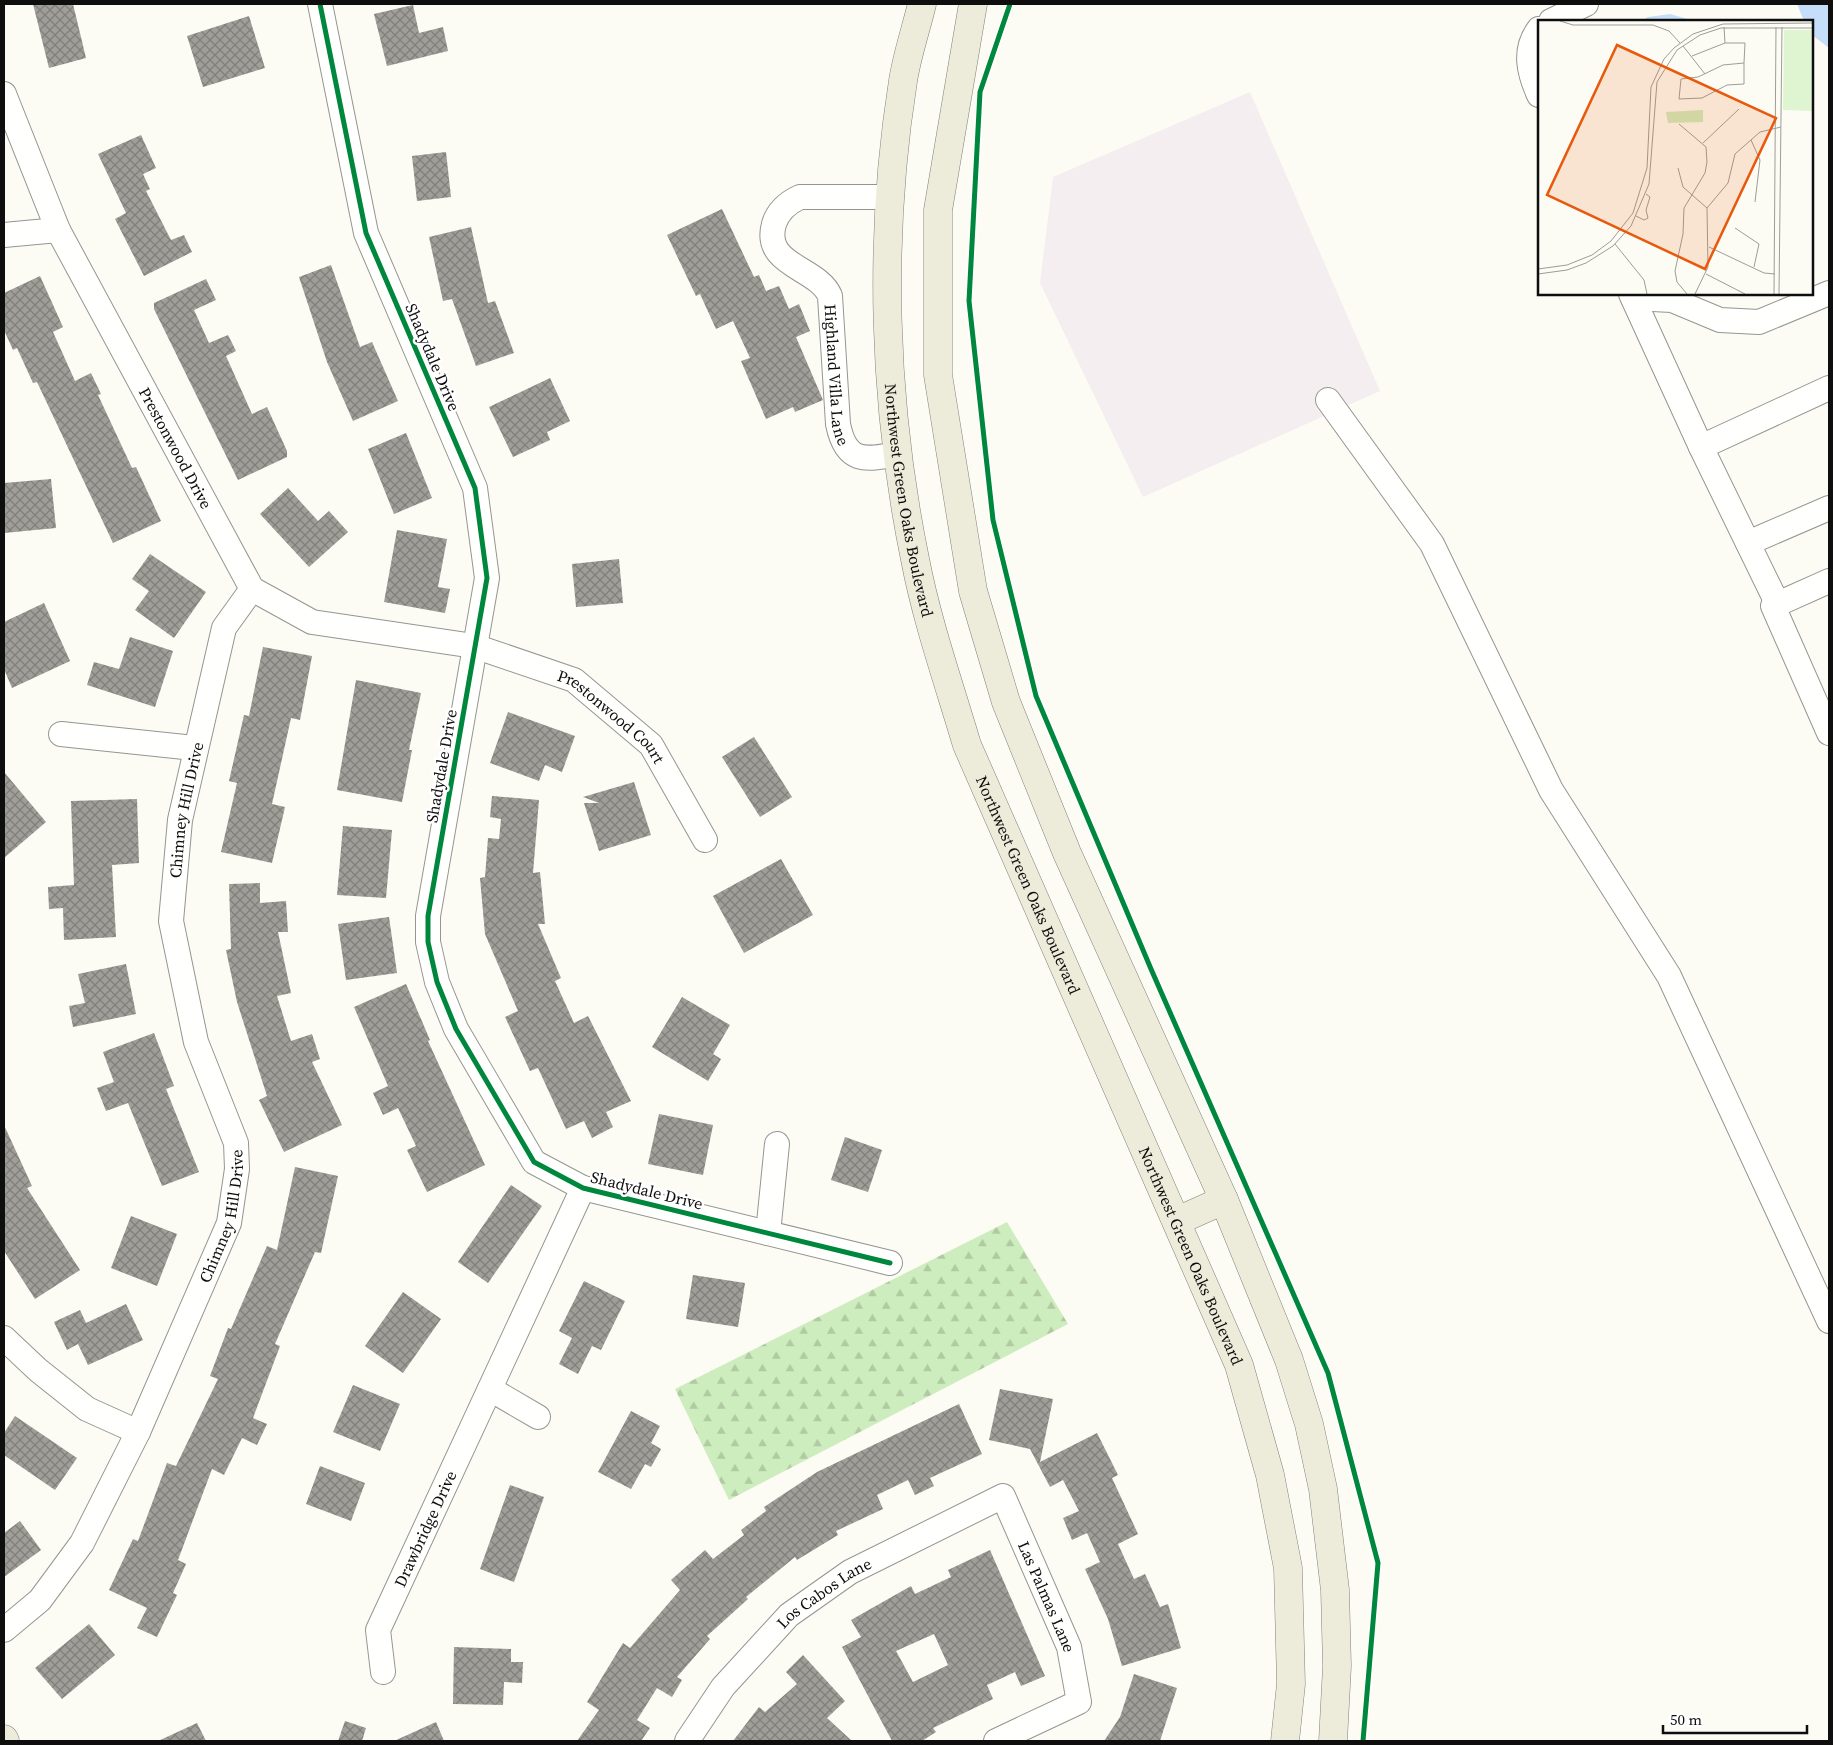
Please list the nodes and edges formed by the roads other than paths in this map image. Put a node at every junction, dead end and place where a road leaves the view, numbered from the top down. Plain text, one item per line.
1 (320, 4) edge
2 (922, 4) edge
3 (974, 4) edge
4 (1586, 4) edge
5 (1554, 20) edge
6 (1538, 31) edge
7 (1538, 93) edge
8 (4, 94) edge
9 (890, 197) junction
10 (58, 230) junction
11 (4, 235) edge
12 (1829, 293) edge
13 (1632, 296) edge
14 (1829, 388) edge
15 (1328, 400) dead end
16 (1701, 446) junction
17 (898, 454) junction
18 (1829, 508) edge
19 (1748, 543) junction
20 (1829, 581) edge
21 (252, 589) junction
22 (1778, 604) junction
23 (474, 646) junction
24 (1829, 733) edge
25 (61, 734) dead end
26 (194, 748) junction
27 (705, 840) dead end
28 (777, 1144) dead end
29 (583, 1188) junction
30 (1224, 1200) junction
31 (1177, 1221) junction
32 (768, 1233) junction
33 (890, 1264) dead end
34 (1829, 1321) edge
35 (4, 1338) edge
36 (490, 1389) junction
37 (538, 1417) dead end
38 (138, 1432) junction
39 (1003, 1496) joint
40 (4, 1630) edge
41 (383, 1672) dead end
42 (688, 1741) edge
43 (996, 1741) edge
44 (1285, 1741) edge
45 (1333, 1741) edge

1 - 23 street, Shadydale Drive
2 - 9 main road, Northwest Green Oaks Boulevard
3 - 30 main road
4 - 5 street
6 - 7 street
8 - 10 street, Prestonwood Drive
9 - 17 main road, Northwest Green Oaks Boulevard
9 - 17 street, Highland Villa Lane
10 - 11 street
10 - 21 street, Prestonwood Drive
12 - 13 street
13 - 16 street
14 - 16 street
15 - 34 street
16 - 19 street
17 - 31 main road, Northwest Green Oaks Boulevard
18 - 19 street
19 - 22 street
20 - 22 street
21 - 23 street
21 - 26 street, Chimney Hill Drive
22 - 24 street
23 - 27 street, Prestonwood Court
23 - 29 street, Shadydale Drive
25 - 26 street
26 - 38 street, Chimney Hill Drive
28 - 32 street
29 - 32 street, Shadydale Drive
29 - 36 street, Drawbridge Drive
30 - 31 main road
30 - 45 main road
31 - 44 main road, Northwest Green Oaks Boulevard
32 - 33 street, Shadydale Drive
35 - 38 street
36 - 37 street
36 - 41 street, Drawbridge Drive
38 - 40 street, Chimney Hill Drive
39 - 42 street, Los Cabos Lane
39 - 43 street, Las Palmas Lane

